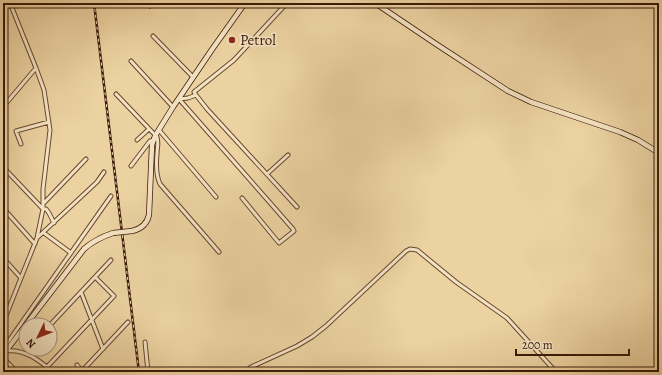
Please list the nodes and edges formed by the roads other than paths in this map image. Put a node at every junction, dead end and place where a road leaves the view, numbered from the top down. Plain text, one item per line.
1 (10, 3) edge
2 (246, 3) edge
3 (287, 3) edge
4 (376, 3) edge
5 (153, 36) dead end
6 (131, 61) dead end
7 (36, 68) junction
8 (194, 78) junction
9 (116, 94) dead end
10 (196, 95) junction
11 (179, 99) junction
12 (3, 107) edge
13 (173, 107) junction
14 (49, 122) junction
15 (149, 129) junction
16 (159, 130) junction
17 (154, 138) junction
18 (137, 140) dead end
19 (21, 144) dead end
20 (659, 153) edge
21 (288, 155) dead end
22 (86, 159) dead end
23 (131, 166) dead end
24 (3, 167) edge
25 (104, 172) dead end
26 (267, 174) junction
27 (111, 196) dead end
28 (216, 197) dead end
29 (242, 198) dead end
30 (43, 204) junction
31 (297, 207) dead end
32 (3, 208) edge
33 (43, 209) junction
34 (54, 223) junction
35 (44, 233) junction
36 (37, 238) junction
37 (35, 244) junction
38 (220, 252) dead end
39 (71, 253) junction
40 (3, 258) edge
41 (111, 260) dead end
42 (95, 277) junction
43 (21, 278) junction
44 (81, 292) junction
45 (58, 317) edge
46 (92, 320) junction
47 (128, 322) dead end
48 (3, 323) edge
49 (145, 342) dead end
50 (103, 349) junction
51 (4, 351) edge
52 (18, 351) edge
53 (34, 357) edge
54 (3, 358) edge
55 (77, 365) dead end
56 (47, 367) junction
57 (17, 372) edge
58 (53, 372) edge
59 (83, 372) edge
60 (148, 372) edge
61 (244, 372) edge
62 (556, 372) edge

1 - 7 street
2 - 8 street
3 - 10 street
4 - 20 street
5 - 8 street
6 - 13 street
7 - 12 street
7 - 14 street
8 - 11 street
9 - 15 street
10 - 11 street
10 - 26 street
11 - 13 street
11 - 29 street
13 - 16 street
14 - 19 street
14 - 30 street
15 - 17 street
15 - 18 street
16 - 17 street
16 - 28 street
17 - 23 street
17 - 38 street
17 - 51 street, bridge
21 - 26 street
22 - 30 street
24 - 33 street
25 - 34 street
26 - 31 street
27 - 39 street
30 - 33 street
32 - 37 street
33 - 34 street
33 - 36 street
34 - 35 street
35 - 36 street
35 - 39 street
36 - 37 street
37 - 43 street
39 - 51 street
40 - 43 street
41 - 42 street
42 - 44 street
42 - 46 street
43 - 48 street
44 - 45 street
44 - 46 street
46 - 50 street
46 - 56 street
47 - 50 street
49 - 60 street
50 - 59 street
51 - 52 street
53 - 56 street
54 - 57 street
55 - 59 street
56 - 58 street
61 - 62 street

